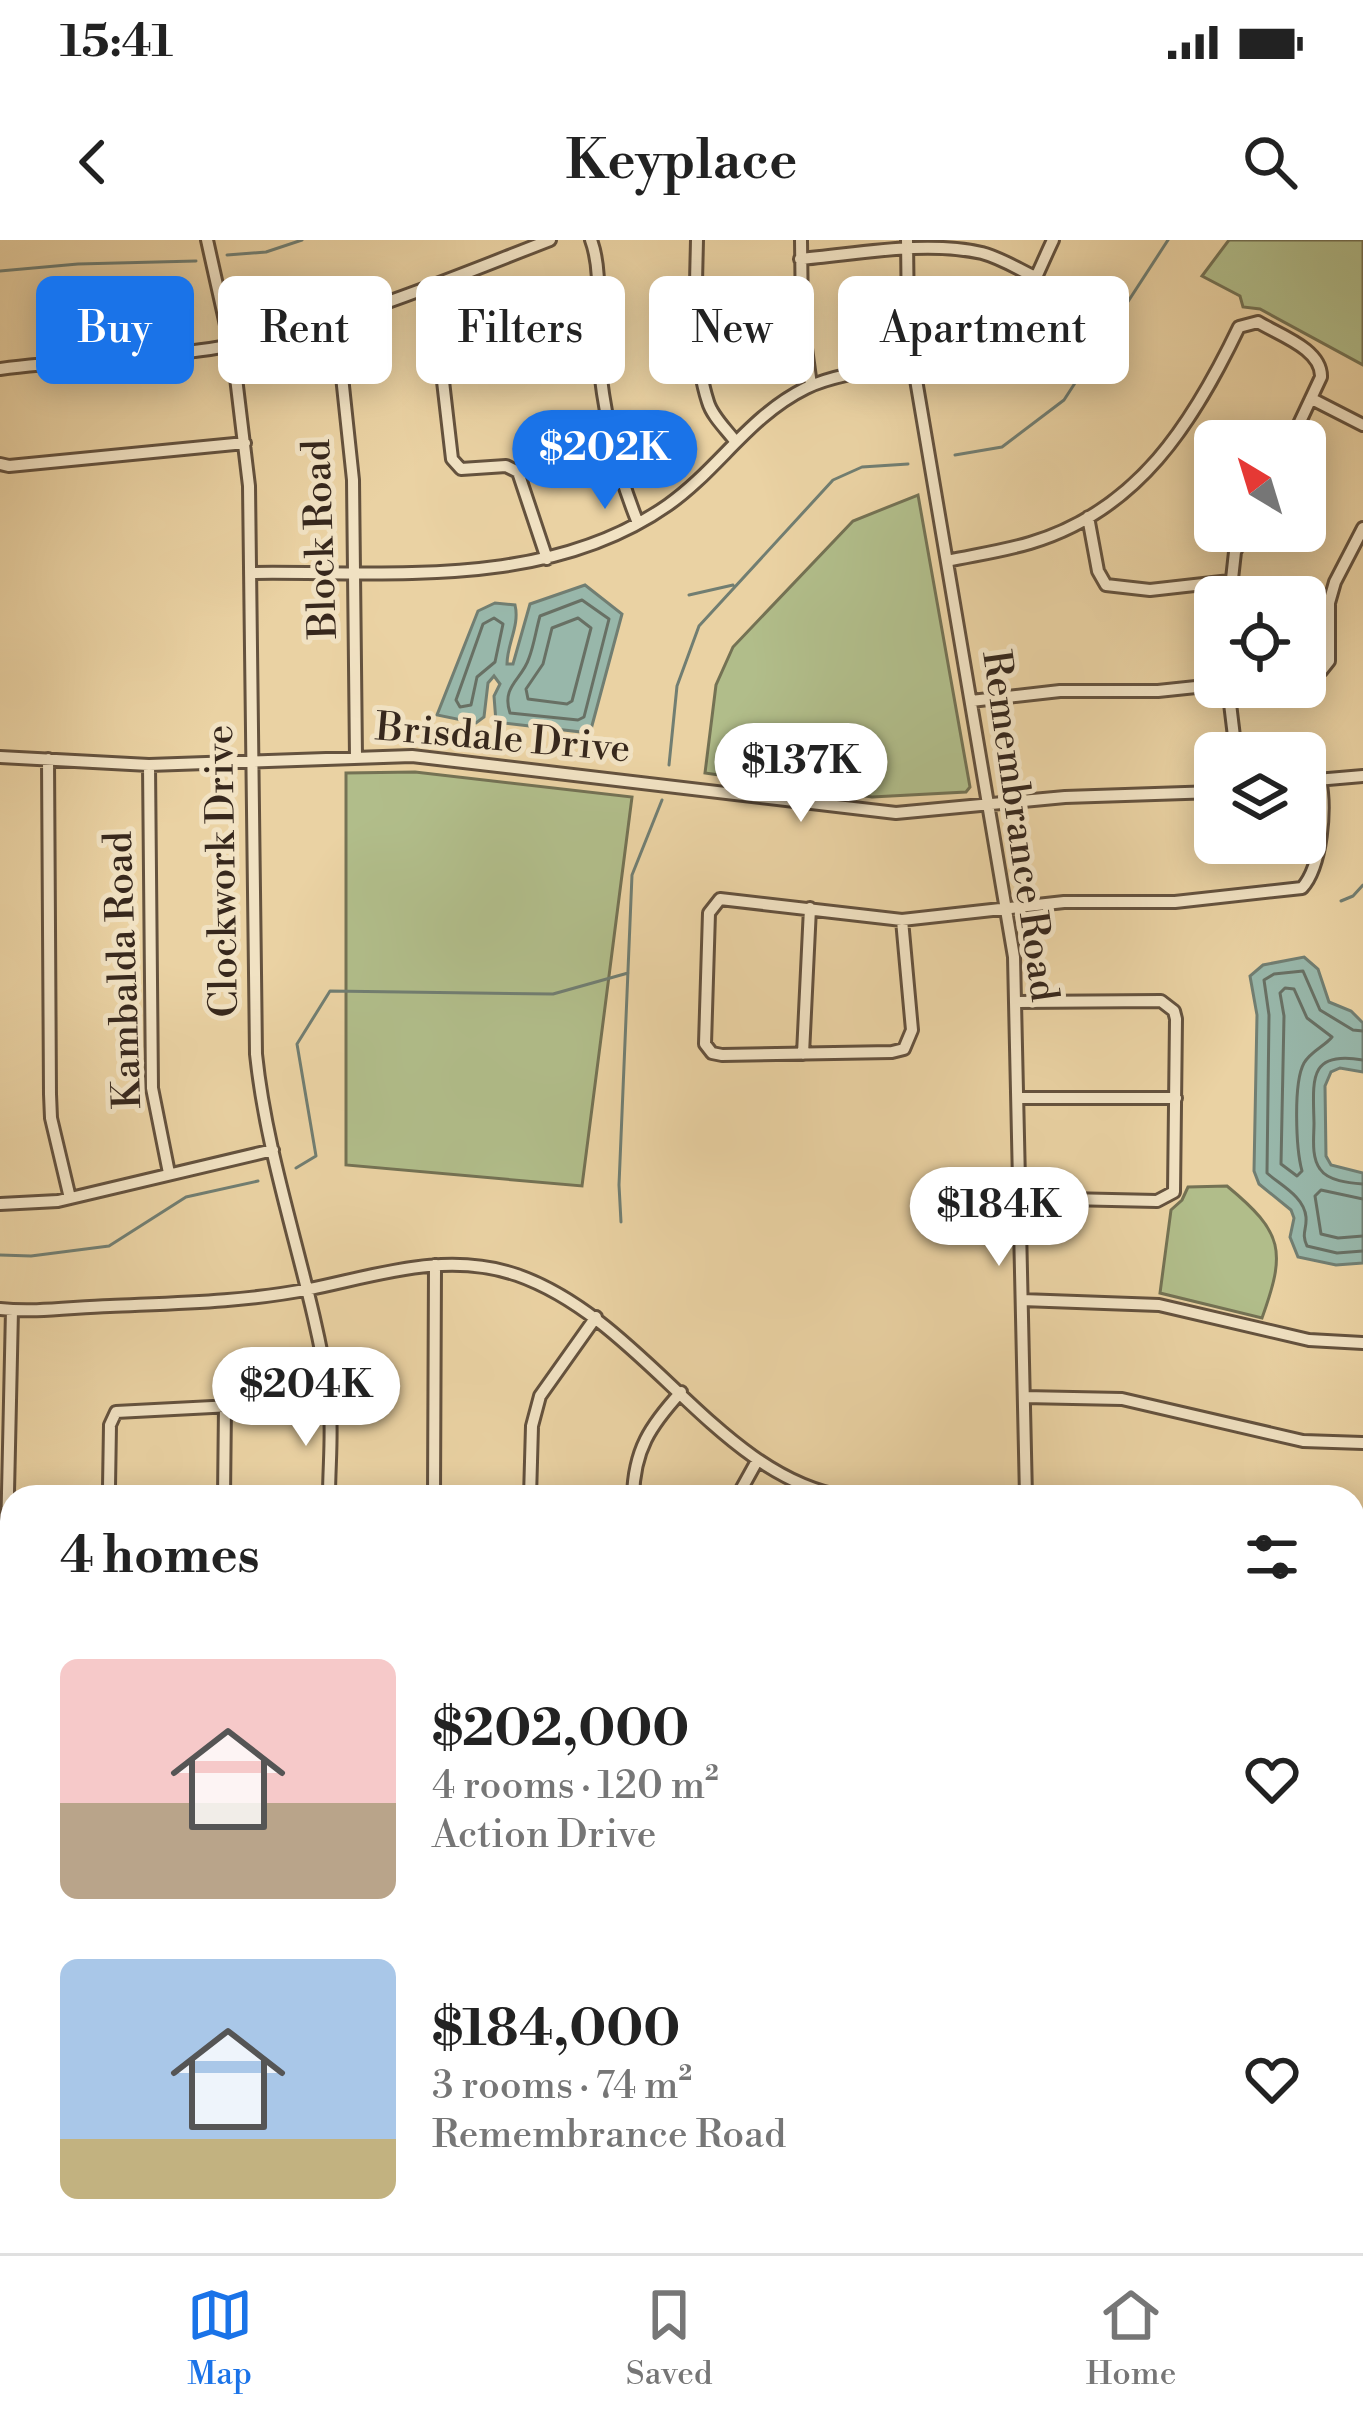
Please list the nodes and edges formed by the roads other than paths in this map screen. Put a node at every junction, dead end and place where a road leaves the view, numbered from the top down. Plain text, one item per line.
1 (207, 240) edge
2 (550, 240) edge
3 (591, 240) edge
4 (697, 240) edge
5 (801, 240) edge
6 (1053, 240) edge
7 (906, 245) edge
8 (800, 259) junction
9 (458, 276) edge
10 (596, 276) edge
11 (908, 276) edge
12 (1033, 276) edge
13 (1035, 276) edge
14 (218, 288) edge
15 (218, 345) edge
16 (0, 369) edge
17 (838, 377) edge
18 (237, 384) edge
19 (343, 384) edge
20 (444, 384) edge
21 (603, 384) edge
22 (917, 384) edge
23 (811, 386) junction
24 (1312, 399) junction
25 (1302, 420) edge
26 (1363, 425) edge
27 (735, 441) junction
28 (245, 443) junction
29 (0, 464) edge
30 (1088, 517) junction
31 (638, 523) junction
32 (1363, 529) edge
33 (548, 559) junction
34 (947, 561) junction
35 (355, 571) junction
36 (250, 573) junction
37 (1194, 585) edge
38 (1326, 665) edge
39 (1194, 688) edge
40 (971, 701) junction
41 (0, 757) edge
42 (356, 757) junction
43 (48, 759) junction
44 (252, 760) junction
45 (148, 765) junction
46 (1363, 776) edge
47 (1326, 779) edge
48 (1194, 793) edge
49 (989, 805) junction
50 (1314, 864) edge
51 (810, 908) junction
52 (1006, 909) junction
53 (902, 920) junction
54 (1017, 1002) junction
55 (802, 1054) junction
56 (1019, 1098) junction
57 (1176, 1098) junction
58 (273, 1150) junction
59 (170, 1173) junction
60 (70, 1198) junction
61 (1021, 1198) junction
62 (0, 1204) edge
63 (435, 1265) junction
64 (309, 1289) junction
65 (1022, 1300) junction
66 (6, 1310) edge
67 (596, 1317) junction
68 (1363, 1343) edge
69 (681, 1392) junction
70 (1024, 1397) junction
71 (329, 1401) junction
72 (225, 1406) junction
73 (1363, 1442) edge
74 (757, 1461) junction
75 (8, 1485) edge
76 (109, 1485) edge
77 (224, 1485) edge
78 (329, 1485) edge
79 (434, 1485) edge
80 (530, 1485) edge
81 (633, 1485) edge
82 (744, 1485) edge
83 (811, 1485) edge
84 (1026, 1485) edge

1 - 14 street, Clockwork Drive
2 - 9 street
3 - 10 street
4 - 27 street
5 - 8 street
6 - 13 street
7 - 8 street
7 - 11 street, Remembrance Road
7 - 12 street
8 - 23 street
15 - 16 street
17 - 23 street
18 - 28 street, Clockwork Drive
19 - 35 street, Block Road
20 - 33 street
21 - 31 street
22 - 34 street, Remembrance Road
23 - 27 street
24 - 25 street
24 - 26 street
24 - 30 street
27 - 31 street
28 - 29 street
28 - 36 street, Clockwork Drive
30 - 34 street
30 - 37 street
31 - 33 street
32 - 38 street
33 - 35 street
34 - 40 street, Remembrance Road
35 - 36 street
35 - 42 street, Block Road
36 - 44 street, Clockwork Drive
39 - 40 street
40 - 49 street, Remembrance Road
41 - 43 street, Brisdale Drive
42 - 44 street, Brisdale Drive
42 - 49 street, Brisdale Drive
43 - 45 street, Brisdale Drive
43 - 60 street
44 - 45 street, Brisdale Drive
44 - 58 street, Clockwork Drive
45 - 59 street, Kambalda Road
46 - 47 street
48 - 49 street, Brisdale Drive
49 - 52 street, Remembrance Road
50 - 52 street
51 - 53 street
51 - 55 street
51 - 55 street
52 - 53 street
52 - 54 street, Remembrance Road
53 - 55 street
54 - 56 street, Remembrance Road
54 - 57 street
56 - 57 street
56 - 61 street, Remembrance Road
57 - 61 street
58 - 59 street
58 - 64 street, Clockwork Drive
59 - 60 street
60 - 62 street
61 - 65 street, Remembrance Road
63 - 64 street
63 - 67 street
63 - 79 street
64 - 66 street
64 - 71 street, Clockwork Drive
65 - 68 street
65 - 70 street, Remembrance Road
66 - 75 street
67 - 69 street
67 - 80 street
69 - 74 street
69 - 81 street
70 - 73 street
70 - 84 street, Remembrance Road
71 - 72 street
71 - 78 street, Clockwork Drive
72 - 76 street
72 - 77 street
74 - 82 street
74 - 83 street

